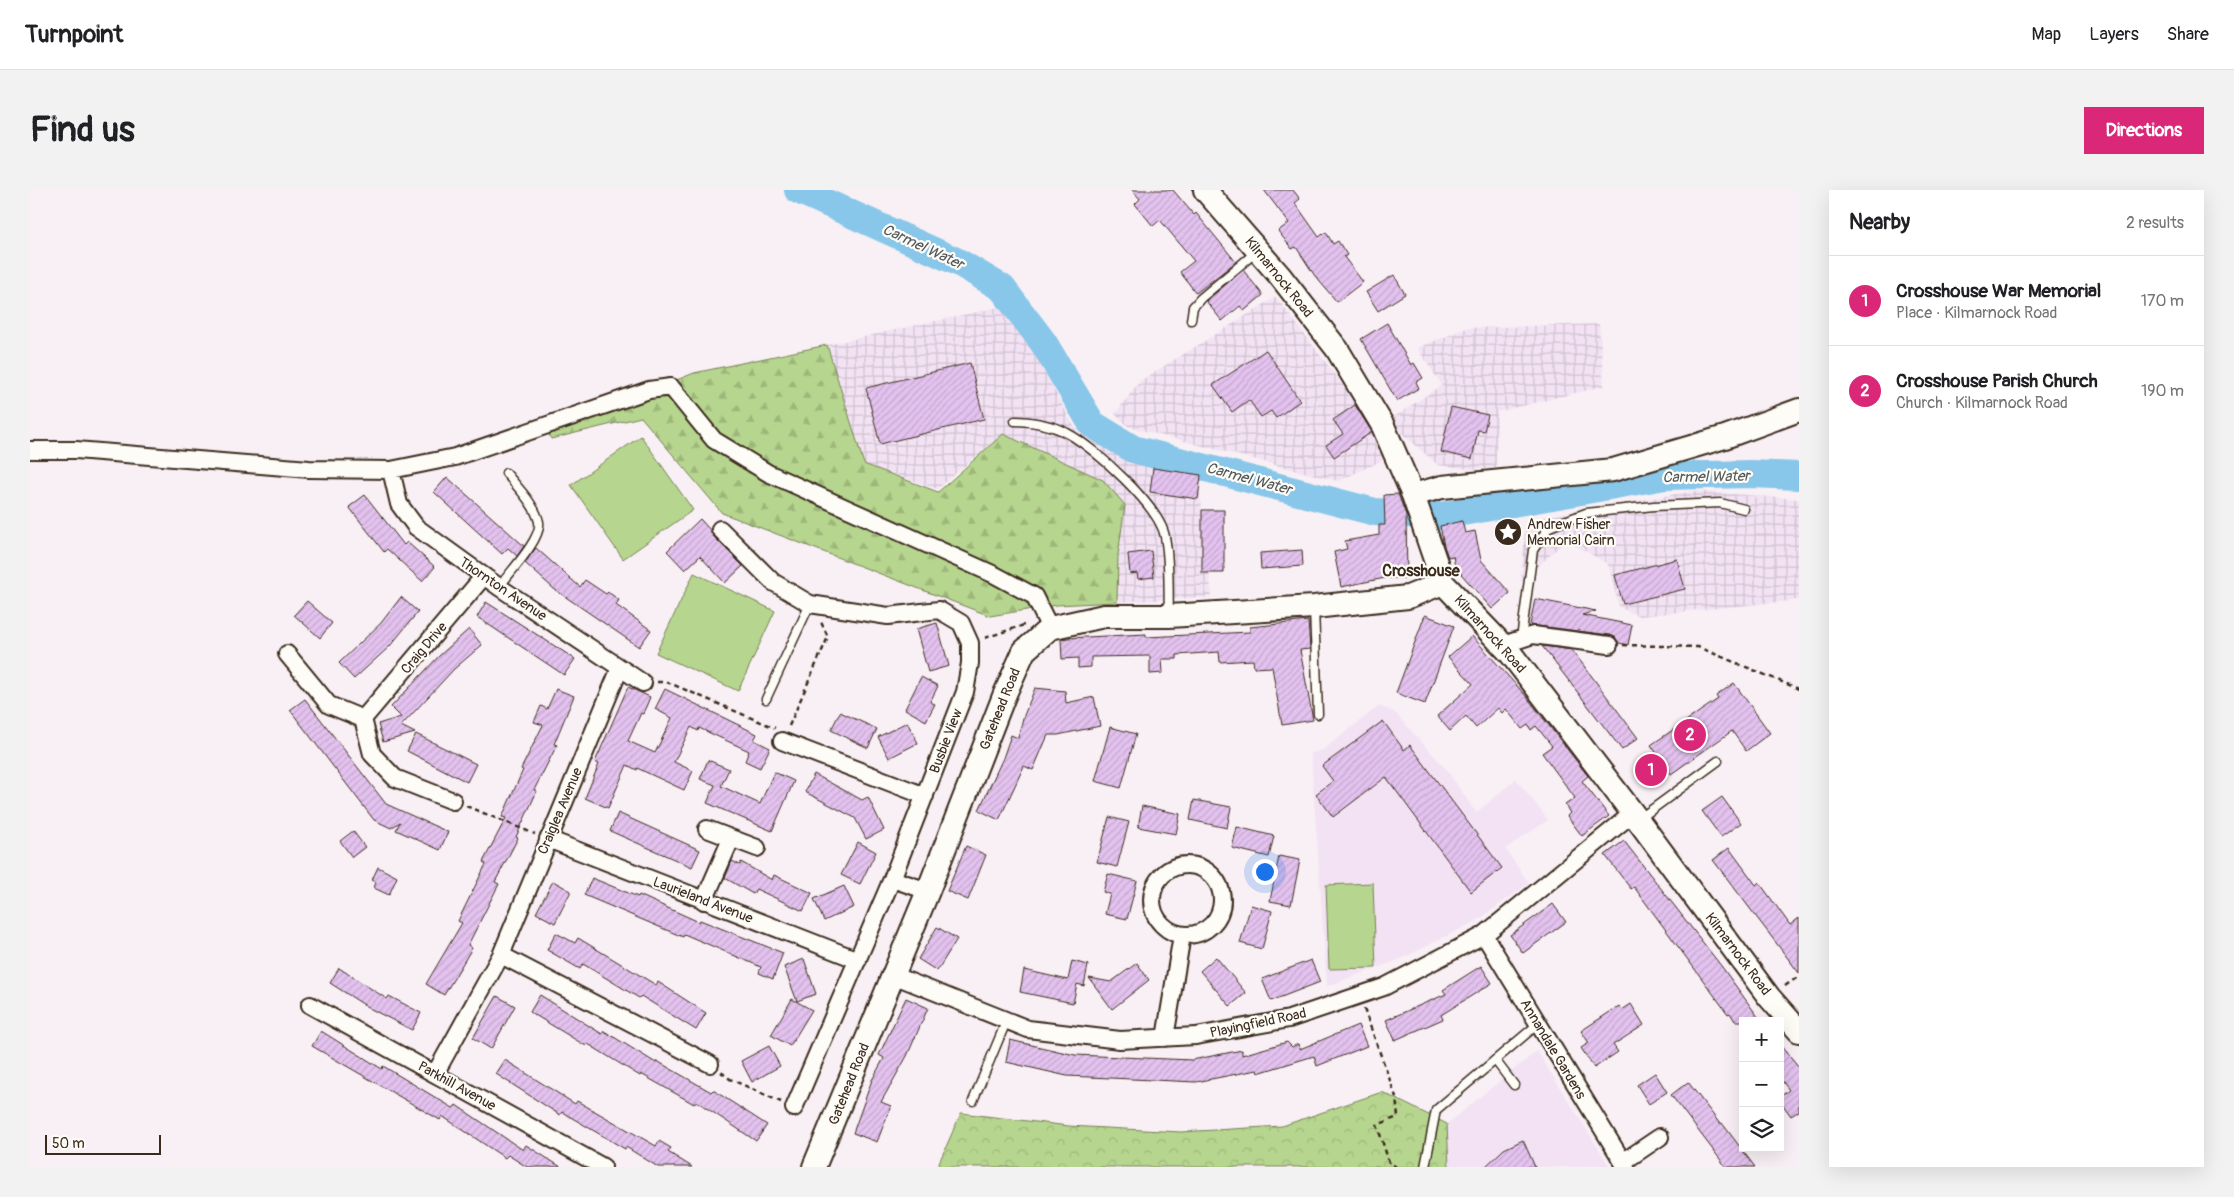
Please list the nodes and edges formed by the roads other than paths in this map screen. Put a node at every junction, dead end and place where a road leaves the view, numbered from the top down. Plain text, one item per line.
1 (1205, 190) edge
2 (1258, 250) junction
3 (1191, 320) dead end
4 (1799, 410) edge
5 (1015, 421) dead end
6 (30, 450) edge
7 (391, 470) junction
8 (506, 473) dead end
9 (1413, 495) junction
10 (1744, 509) dead end
11 (720, 529) dead end
12 (484, 576) junction
13 (1443, 583) junction
14 (499, 587) junction
15 (811, 604) junction
16 (1314, 606) junction
17 (1169, 616) junction
18 (1047, 623) junction
19 (1512, 642) junction
20 (1609, 645) road end
21 (287, 654) dead end
22 (620, 668) junction
23 (644, 683) road end
24 (766, 699) dead end
25 (1318, 714) dead end
26 (364, 719) junction
27 (782, 741) road end
28 (1718, 761) dead end
29 (924, 796) junction
30 (453, 801) road end
31 (1635, 816) junction
32 (707, 829) dead end
33 (548, 839) junction
34 (731, 839) junction
35 (756, 848) dead end
36 (892, 879) junction
37 (928, 891) junction
38 (704, 901) junction
39 (1182, 935) junction
40 (1484, 935) junction
41 (501, 955) junction
42 (858, 960) junction
43 (894, 975) junction
44 (310, 1005) dead end
45 (1006, 1022) junction
46 (1538, 1024) junction
47 (1799, 1031) edge
48 (1165, 1038) junction
49 (1495, 1060) junction
50 (710, 1064) road end
51 (435, 1074) junction
52 (1514, 1085) dead end
53 (973, 1101) dead end
54 (794, 1108) road end
55 (1660, 1137) dead end
56 (1624, 1165) edge
57 (603, 1167) edge
58 (814, 1167) edge
59 (1425, 1167) edge

1 - 2 main road, Kilmarnock Road
2 - 3 lane
2 - 9 main road, Kilmarnock Road
4 - 9 main road
5 - 17 lane
6 - 7 street
7 - 12 street, Thornton Avenue
7 - 18 street
8 - 14 lane
9 - 13 main road, Kilmarnock Road
10 - 19 lane
11 - 15 street
12 - 14 street, Thornton Avenue
12 - 26 street, Craig Drive
13 - 16 main road, Gatehead Road
13 - 19 main road, Kilmarnock Road
14 - 22 street, Thornton Avenue
15 - 24 lane
15 - 29 street, Busbie View
16 - 17 main road, Gatehead Road
16 - 25 lane
17 - 18 main road, Gatehead Road
18 - 37 main road, Gatehead Road
19 - 20 street
19 - 31 main road, Kilmarnock Road
21 - 26 street
22 - 23 street, Thornton Avenue
22 - 33 street, Craiglea Avenue
26 - 30 street
27 - 29 street
28 - 31 lane
29 - 36 street, Busbie View
31 - 40 street, Playingfield Road
31 - 47 main road, Kilmarnock Road
32 - 34 street
33 - 38 street, Laurieland Avenue
33 - 41 street, Craiglea Avenue
34 - 35 street
34 - 38 street
36 - 37 street
36 - 42 street, Busbie View
37 - 43 main road, Gatehead Road
38 - 42 street, Laurieland Avenue
39 - 39 street
39 - 48 street
40 - 46 street, Annandale Gardens
40 - 48 street, Playingfield Road
41 - 50 street
41 - 51 street, Craiglea Avenue
42 - 54 street, Busbie View
43 - 45 street, Playingfield Road
43 - 58 main road, Gatehead Road
44 - 51 street, Parkhill Avenue
45 - 48 street, Playingfield Road
45 - 53 lane
46 - 49 lane
46 - 56 street, Annandale Gardens
49 - 52 lane
49 - 59 lane
51 - 57 street, Parkhill Avenue
55 - 56 street, Annandale Gardens

